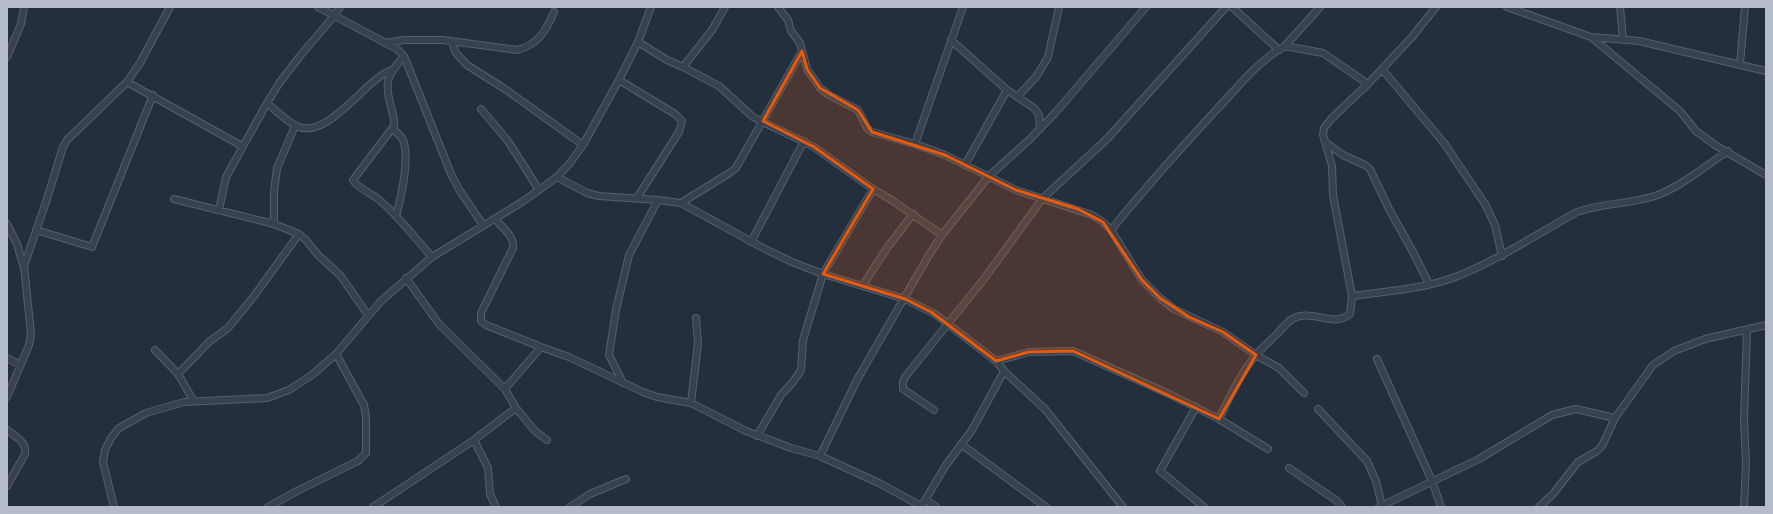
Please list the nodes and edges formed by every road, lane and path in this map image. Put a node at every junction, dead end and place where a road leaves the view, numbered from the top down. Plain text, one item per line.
1 (24, 7) edge
2 (170, 7) edge
3 (318, 7) edge
4 (340, 7) edge
5 (651, 7) edge
6 (724, 7) edge
7 (778, 7) edge
8 (963, 7) edge
9 (1059, 7) edge
10 (1146, 7) edge
11 (1226, 7) edge
12 (1232, 7) edge
13 (1320, 7) edge
14 (1436, 7) edge
15 (1507, 7) edge
16 (1620, 7) edge
17 (1745, 7) edge
18 (554, 12) dead end
19 (334, 16) junction
20 (1591, 37) junction
21 (1623, 39) junction
22 (951, 40) junction
23 (452, 42) junction
24 (638, 42) junction
25 (385, 43) junction
26 (1285, 46) junction
27 (1279, 50) junction
28 (802, 51) junction
29 (404, 56) junction
30 (7, 57) edge
31 (1740, 64) junction
32 (683, 67) junction
33 (1382, 69) junction
34 (392, 70) junction
35 (1766, 71) edge
36 (619, 80) junction
37 (127, 82) junction
38 (1368, 84) junction
39 (1007, 90) junction
40 (153, 96) junction
41 (1018, 96) junction
42 (267, 103) junction
43 (481, 109) dead end
44 (763, 122) junction
45 (295, 126) junction
46 (393, 129) junction
47 (1040, 129) junction
48 (804, 141) junction
49 (1325, 142) junction
50 (915, 144) junction
51 (583, 145) junction
52 (242, 146) junction
53 (1728, 151) junction
54 (965, 165) junction
55 (1766, 174) edge
56 (557, 177) junction
57 (988, 177) junction
58 (873, 189) junction
59 (539, 190) junction
60 (637, 198) junction
61 (174, 199) dead end
62 (1042, 199) junction
63 (658, 200) junction
64 (681, 203) junction
65 (219, 210) junction
66 (913, 214) junction
67 (396, 216) junction
68 (495, 219) junction
69 (7, 224) edge
70 (274, 224) junction
71 (483, 225) junction
72 (36, 230) junction
73 (1111, 230) junction
74 (299, 234) junction
75 (942, 235) junction
76 (751, 242) junction
77 (1502, 256) junction
78 (432, 257) junction
79 (24, 266) junction
80 (823, 274) junction
81 (406, 278) junction
82 (1429, 284) junction
83 (863, 285) junction
84 (1352, 296) junction
85 (905, 299) junction
86 (368, 315) junction
87 (696, 318) dead end
88 (947, 323) junction
89 (1766, 325) edge
90 (1747, 330) junction
91 (541, 347) junction
92 (155, 350) dead end
93 (336, 354) junction
94 (1256, 355) junction
95 (7, 358) edge
96 (1377, 359) dead end
97 (996, 361) junction
98 (20, 365) junction
99 (1004, 371) junction
100 (178, 374) junction
101 (623, 383) junction
102 (505, 389) junction
103 (1304, 393) dead end
104 (7, 397) edge
105 (193, 400) junction
106 (691, 403) junction
107 (1196, 407) junction
108 (516, 408) junction
109 (1318, 409) dead end
110 (934, 410) dead end
111 (1615, 418) junction
112 (1219, 419) junction
113 (7, 430) edge
114 (757, 436) junction
115 (474, 440) junction
116 (547, 440) dead end
117 (961, 444) junction
118 (1268, 449) dead end
119 (820, 456) junction
120 (1289, 468) dead end
121 (626, 479) dead end
122 (1432, 481) junction
123 (7, 486) edge
124 (926, 500) junction
125 (921, 506) edge
126 (1380, 506) edge
127 (114, 507) edge
128 (268, 507) edge
129 (373, 507) edge
130 (496, 507) edge
131 (570, 507) edge
132 (936, 507) edge
133 (1046, 507) edge
134 (1123, 507) edge
135 (1204, 507) edge
136 (1342, 507) edge
137 (1441, 507) edge
138 (1539, 507) edge
139 (1744, 507) edge

1 - 30 street
2 - 37 street
3 - 19 street
4 - 19 street
5 - 24 street
6 - 32 street
7 - 28 street
8 - 22 street
9 - 41 street
10 - 47 street
11 - 62 street
12 - 27 street
13 - 26 street
14 - 33 street
15 - 20 street
16 - 21 street
17 - 31 street
18 - 23 street
19 - 25 street
19 - 42 street
20 - 21 street
20 - 53 street
21 - 31 street
22 - 39 street
22 - 50 street
23 - 25 street
23 - 51 street
24 - 32 street
24 - 36 street
25 - 29 street
26 - 27 street
26 - 38 street
27 - 73 street
28 - 44 street
28 - 50 street
29 - 34 street
29 - 71 street
31 - 35 street
32 - 44 street
33 - 38 street
33 - 77 street
34 - 45 street
34 - 46 street
36 - 51 street
36 - 60 street
37 - 40 street
37 - 72 street
38 - 49 street
39 - 41 street
39 - 54 street
40 - 52 street
40 - 72 street
41 - 47 street
42 - 45 street
42 - 52 street
43 - 59 street
44 - 48 street
44 - 64 street
45 - 70 street
46 - 67 street
46 - 67 street
47 - 57 street
48 - 58 street
48 - 76 street
49 - 82 street
49 - 84 street
50 - 54 street
51 - 56 street
52 - 65 street
53 - 55 street
53 - 77 street
54 - 57 street
56 - 59 street
56 - 60 street
57 - 62 street
57 - 75 street
58 - 66 street
58 - 80 street
59 - 68 street
60 - 63 street
61 - 65 street
62 - 73 street
62 - 88 street
63 - 64 street
63 - 101 street
64 - 76 street
65 - 70 street
66 - 75 street
66 - 83 street
67 - 78 street
68 - 71 street
68 - 91 street
69 - 79 street
70 - 74 street
71 - 78 street
72 - 79 street
73 - 94 street
74 - 86 street
74 - 100 street
75 - 85 street
76 - 80 street
77 - 82 street
78 - 81 street
79 - 98 street
80 - 83 street
80 - 114 street
81 - 86 street
81 - 102 street
82 - 84 street
83 - 85 street
84 - 94 street
85 - 88 street
85 - 119 street
86 - 93 street
87 - 106 street
88 - 97 street
88 - 110 street
89 - 90 street
90 - 111 street
90 - 139 street
91 - 101 street
91 - 102 street
92 - 100 street
93 - 105 street
93 - 128 street
94 - 103 street
94 - 112 street
95 - 98 street
96 - 122 street
97 - 99 street
97 - 107 street
98 - 104 street
99 - 117 street
99 - 134 street
100 - 105 street
101 - 106 street
102 - 108 street
105 - 127 street
106 - 114 street
107 - 112 street
107 - 135 street
108 - 115 street
108 - 116 street
109 - 126 street
111 - 122 street
111 - 138 street
112 - 118 street
113 - 123 street
114 - 119 street
115 - 129 street
115 - 130 street
117 - 124 street
117 - 133 street
119 - 125 street
120 - 136 street
121 - 131 street
122 - 126 street
122 - 137 street
124 - 125 street
124 - 132 street

